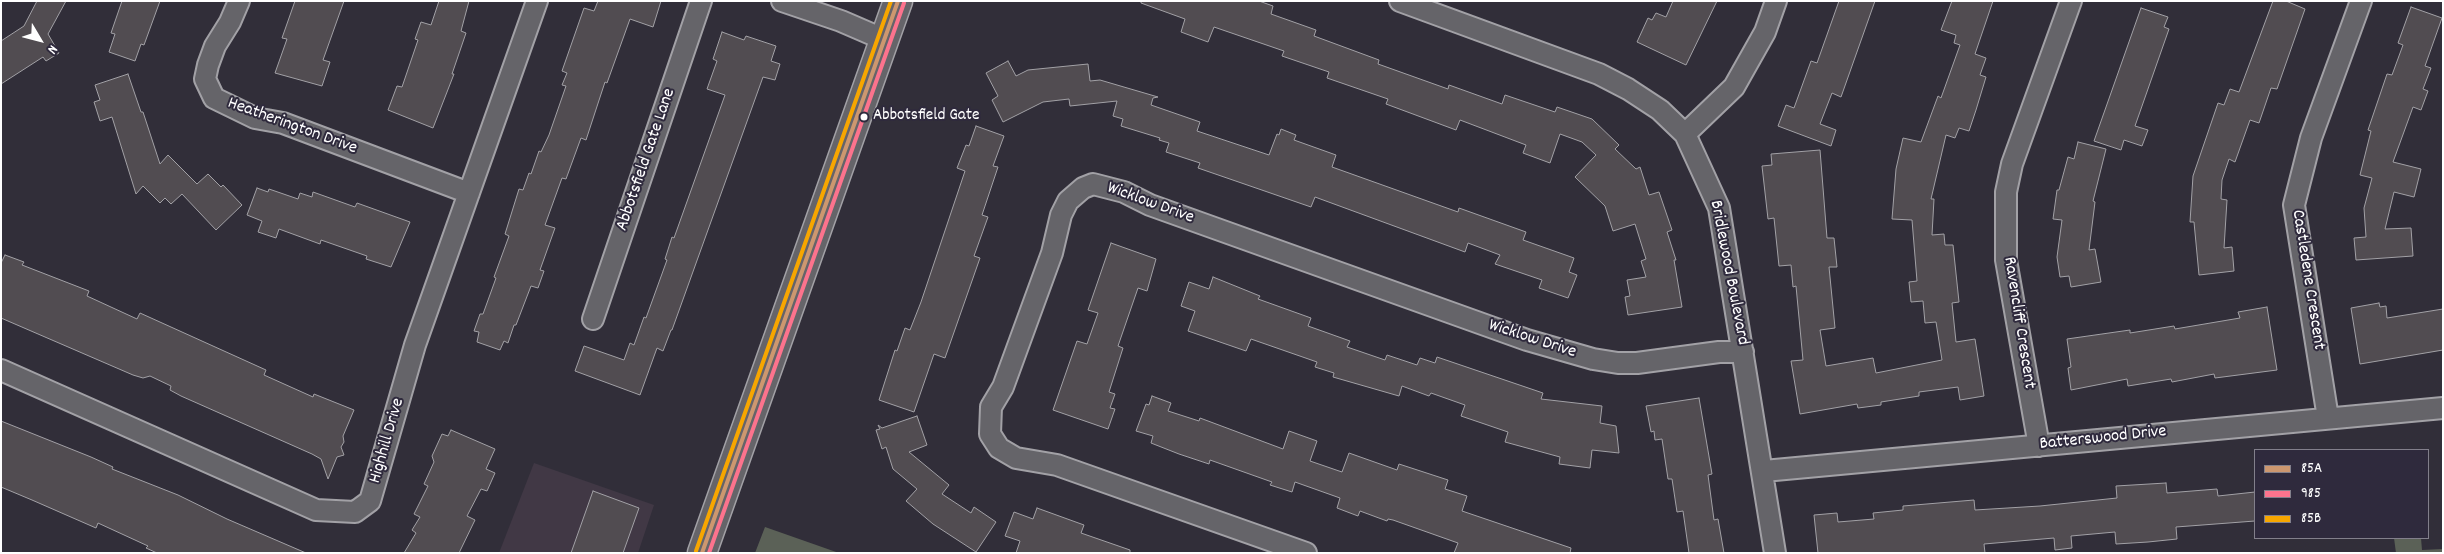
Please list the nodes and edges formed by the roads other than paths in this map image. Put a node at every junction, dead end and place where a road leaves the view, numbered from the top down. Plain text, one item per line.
1 (239, 1) edge
2 (537, 1) edge
3 (701, 1) edge
4 (782, 1) edge
5 (898, 1) edge
6 (1400, 1) edge
7 (1776, 1) edge
8 (2070, 1) edge
9 (2361, 1) edge
10 (885, 40) junction
11 (1685, 134) junction
12 (469, 193) junction
13 (593, 319) dead end
14 (1743, 352) junction
15 (1, 370) edge
16 (2443, 408) edge
17 (2328, 418) junction
18 (2039, 446) junction
19 (1764, 472) junction
20 (702, 553) edge
21 (1306, 553) edge
22 (1775, 553) edge

1 - 12 street, Heatherington Drive
2 - 12 street, Highhill Drive
3 - 13 street, Abbotsfield Gate Lane
4 - 10 street
5 - 10 main road
6 - 11 street, Bridlewood Boulevard
7 - 11 street
8 - 18 street, Ravencliff Crescent
9 - 17 street, Castledene Crescent
10 - 20 main road
11 - 14 street, Bridlewood Boulevard
12 - 15 street, Highhill Drive
14 - 19 street, Bridlewood Boulevard
14 - 21 street, Wicklow Drive
16 - 17 street, Batterswood Drive
17 - 18 street, Batterswood Drive
18 - 19 street, Batterswood Drive
19 - 22 street, Bridlewood Boulevard

